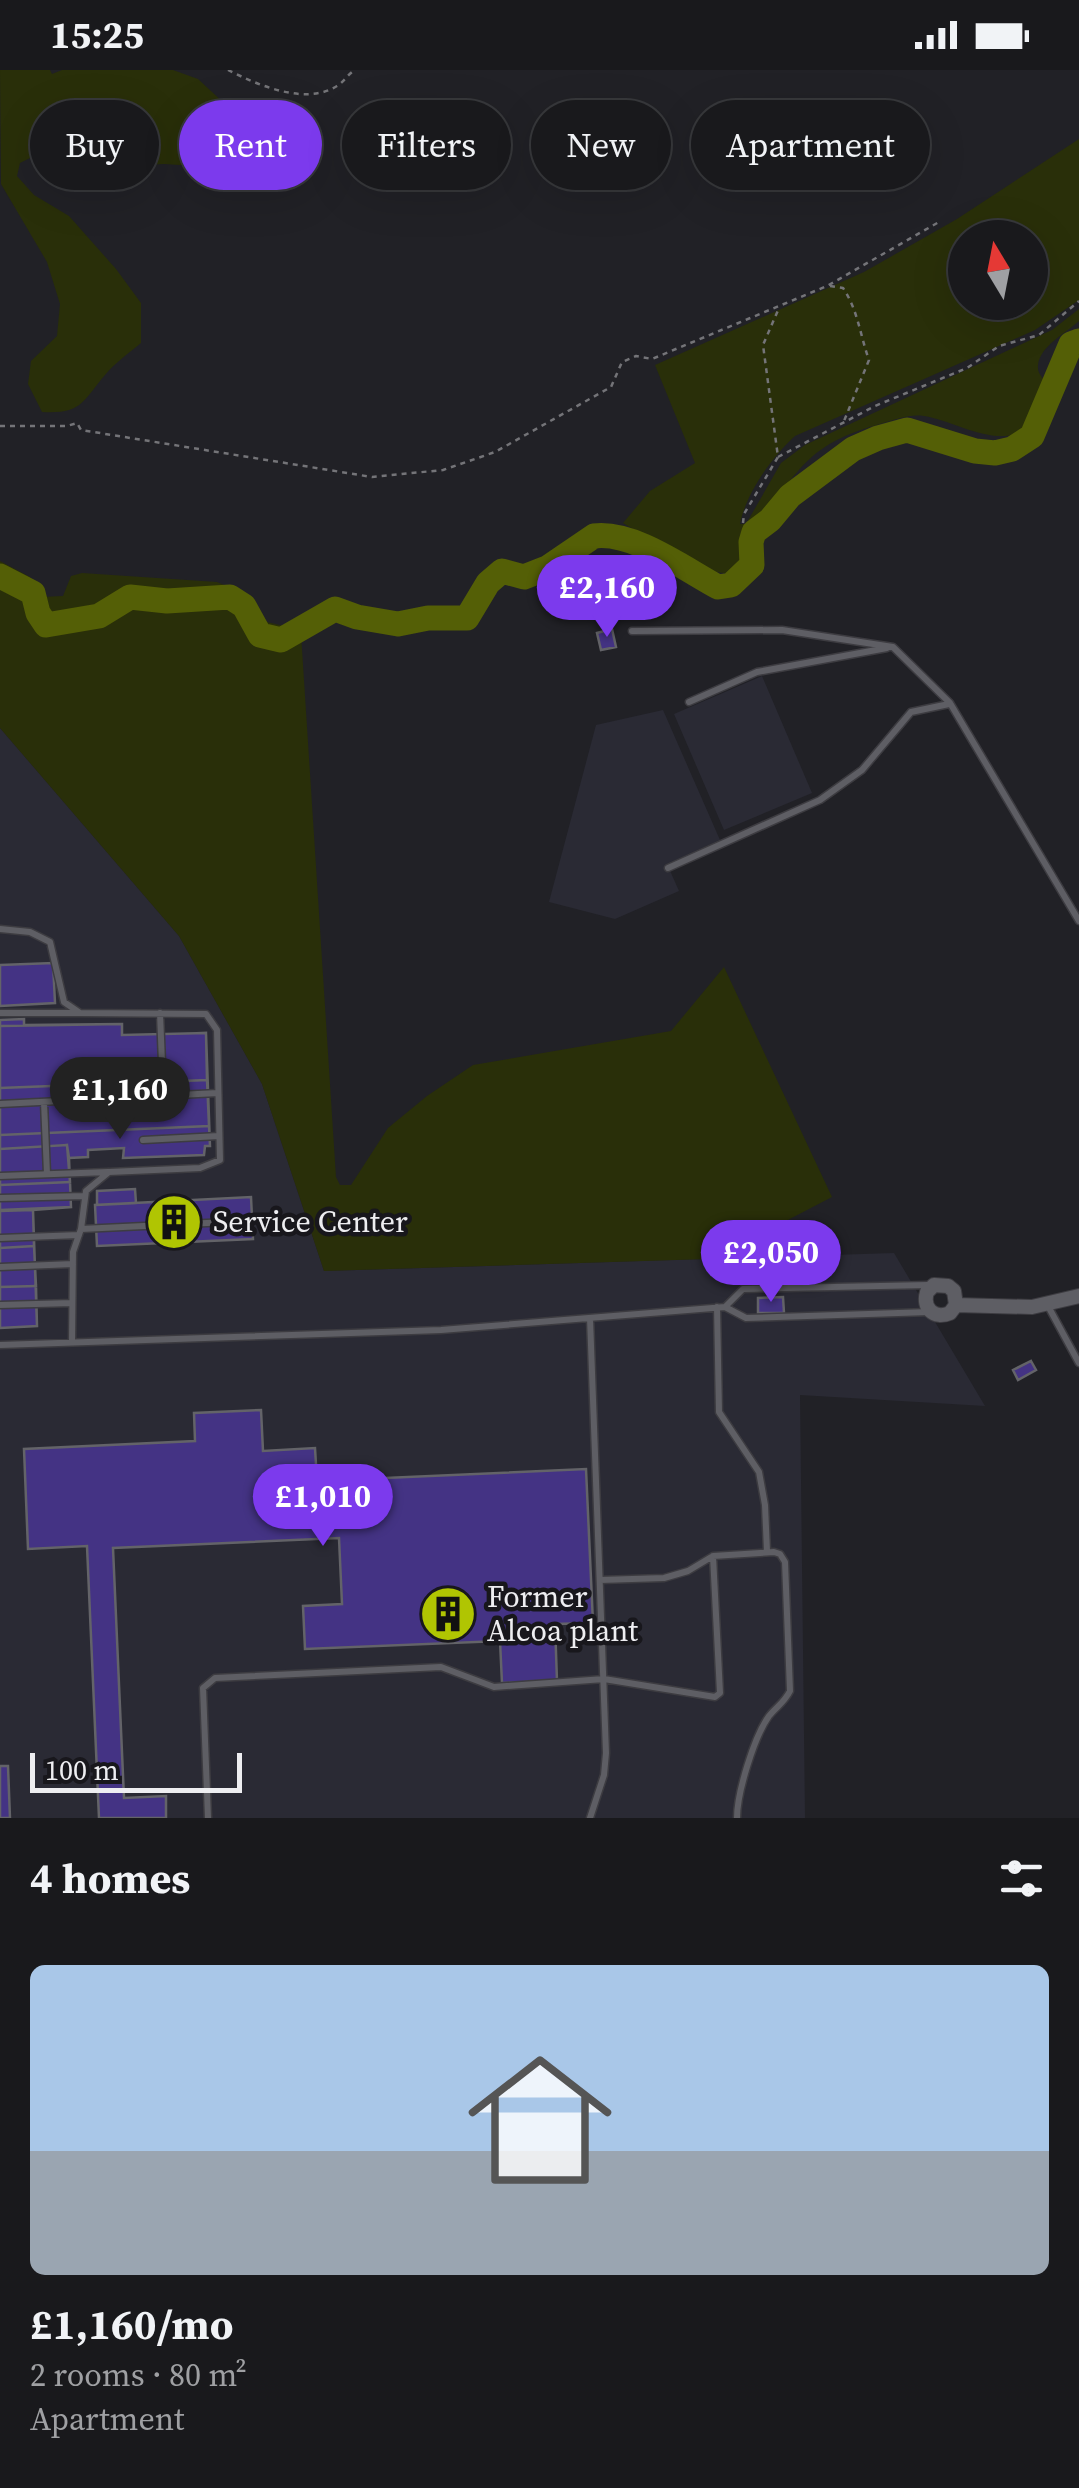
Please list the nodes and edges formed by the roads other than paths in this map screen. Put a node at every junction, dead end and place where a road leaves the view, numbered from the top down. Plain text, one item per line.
1 (632, 631) dead end
2 (893, 647) junction
3 (689, 702) dead end
4 (950, 704) junction
5 (668, 868) dead end
6 (1079, 922) edge
7 (0, 929) edge
8 (80, 1013) junction
9 (160, 1013) junction
10 (0, 1014) edge
11 (122, 1065) dead end
12 (218, 1093) junction
13 (44, 1102) junction
14 (0, 1104) edge
15 (219, 1136) junction
16 (143, 1140) dead end
17 (109, 1172) junction
18 (46, 1174) junction
19 (0, 1176) edge
20 (85, 1196) junction
21 (0, 1198) edge
22 (228, 1222) dead end
23 (80, 1232) junction
24 (0, 1238) edge
25 (73, 1264) junction
26 (0, 1266) edge
27 (934, 1285) junction
28 (1079, 1296) edge
29 (72, 1303) junction
30 (956, 1304) junction
31 (1048, 1304) junction
32 (0, 1305) edge
33 (721, 1307) junction
34 (930, 1312) junction
35 (590, 1318) junction
36 (72, 1342) junction
37 (0, 1346) edge
38 (1079, 1363) edge
39 (766, 1551) junction
40 (713, 1556) junction
41 (600, 1580) junction
42 (604, 1679) junction
43 (208, 1818) edge
44 (590, 1818) edge
45 (737, 1818) edge

1 - 2 lane
2 - 3 lane
2 - 4 lane
4 - 5 lane
4 - 6 lane
7 - 8 lane
8 - 9 lane
8 - 10 lane
9 - 11 lane
9 - 12 lane
12 - 13 lane
12 - 15 lane
13 - 14 lane
13 - 18 lane
15 - 16 lane
15 - 17 lane
17 - 18 lane
17 - 20 lane
18 - 19 lane
20 - 21 lane
20 - 23 lane
22 - 23 lane
23 - 24 lane
23 - 25 lane
25 - 26 lane
25 - 29 lane
27 - 30 street
27 - 33 lane
27 - 34 street
28 - 31 street
29 - 32 lane
29 - 36 lane
30 - 31 street
30 - 34 street
31 - 38 lane
33 - 34 lane
33 - 35 lane
33 - 39 lane
35 - 36 lane
35 - 41 lane
36 - 37 lane
39 - 40 lane
39 - 45 lane
40 - 41 lane
40 - 42 lane
41 - 42 lane
42 - 43 lane
42 - 44 lane

